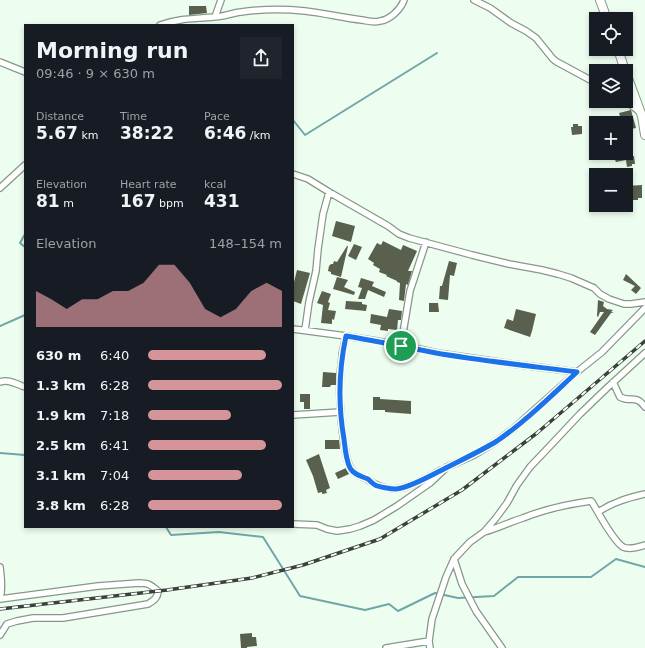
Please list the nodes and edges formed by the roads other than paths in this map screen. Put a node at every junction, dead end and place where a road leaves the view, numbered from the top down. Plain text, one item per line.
1 (221, 0) edge
2 (404, 0) edge
3 (474, 0) edge
4 (600, 0) edge
5 (604, 12) edge
6 (215, 17) junction
7 (163, 24) edge
8 (0, 62) edge
9 (24, 72) edge
10 (589, 79) edge
11 (633, 92) edge
12 (633, 107) edge
13 (640, 113) junction
14 (645, 134) edge
15 (24, 166) edge
16 (294, 174) edge
17 (0, 188) edge
18 (329, 192) junction
19 (426, 242) junction
20 (645, 302) edge
21 (645, 308) edge
22 (294, 329) edge
23 (305, 330) junction
24 (346, 336) junction
25 (401, 346) junction
26 (645, 353) edge
27 (577, 372) junction
28 (0, 382) edge
29 (613, 382) junction
30 (24, 387) edge
31 (645, 407) edge
32 (340, 412) junction
33 (294, 415) edge
34 (447, 467) junction
35 (645, 494) edge
36 (598, 512) junction
37 (294, 524) edge
38 (484, 532) junction
39 (645, 546) edge
40 (454, 559) junction
41 (0, 567) edge
42 (0, 599) edge
43 (0, 635) edge
44 (429, 641) junction
45 (386, 648) edge
46 (430, 648) edge
47 (502, 648) edge

1 - 6 street
2 - 6 street
3 - 10 street
4 - 5 street
6 - 7 street
8 - 9 street
11 - 13 street
12 - 13 street
13 - 14 street
15 - 17 street
16 - 18 street
18 - 19 street
18 - 23 street
19 - 20 street
19 - 25 street
21 - 27 street
22 - 23 street
23 - 24 street
24 - 25 street
24 - 32 street
25 - 27 street
26 - 29 street
27 - 34 street
28 - 30 street
29 - 31 street
29 - 38 street
32 - 33 street
32 - 34 street
34 - 37 street
35 - 36 street
36 - 38 street
36 - 39 street
38 - 40 street
40 - 44 street
40 - 47 street
41 - 42 street
42 - 43 street
44 - 45 street
44 - 46 street

